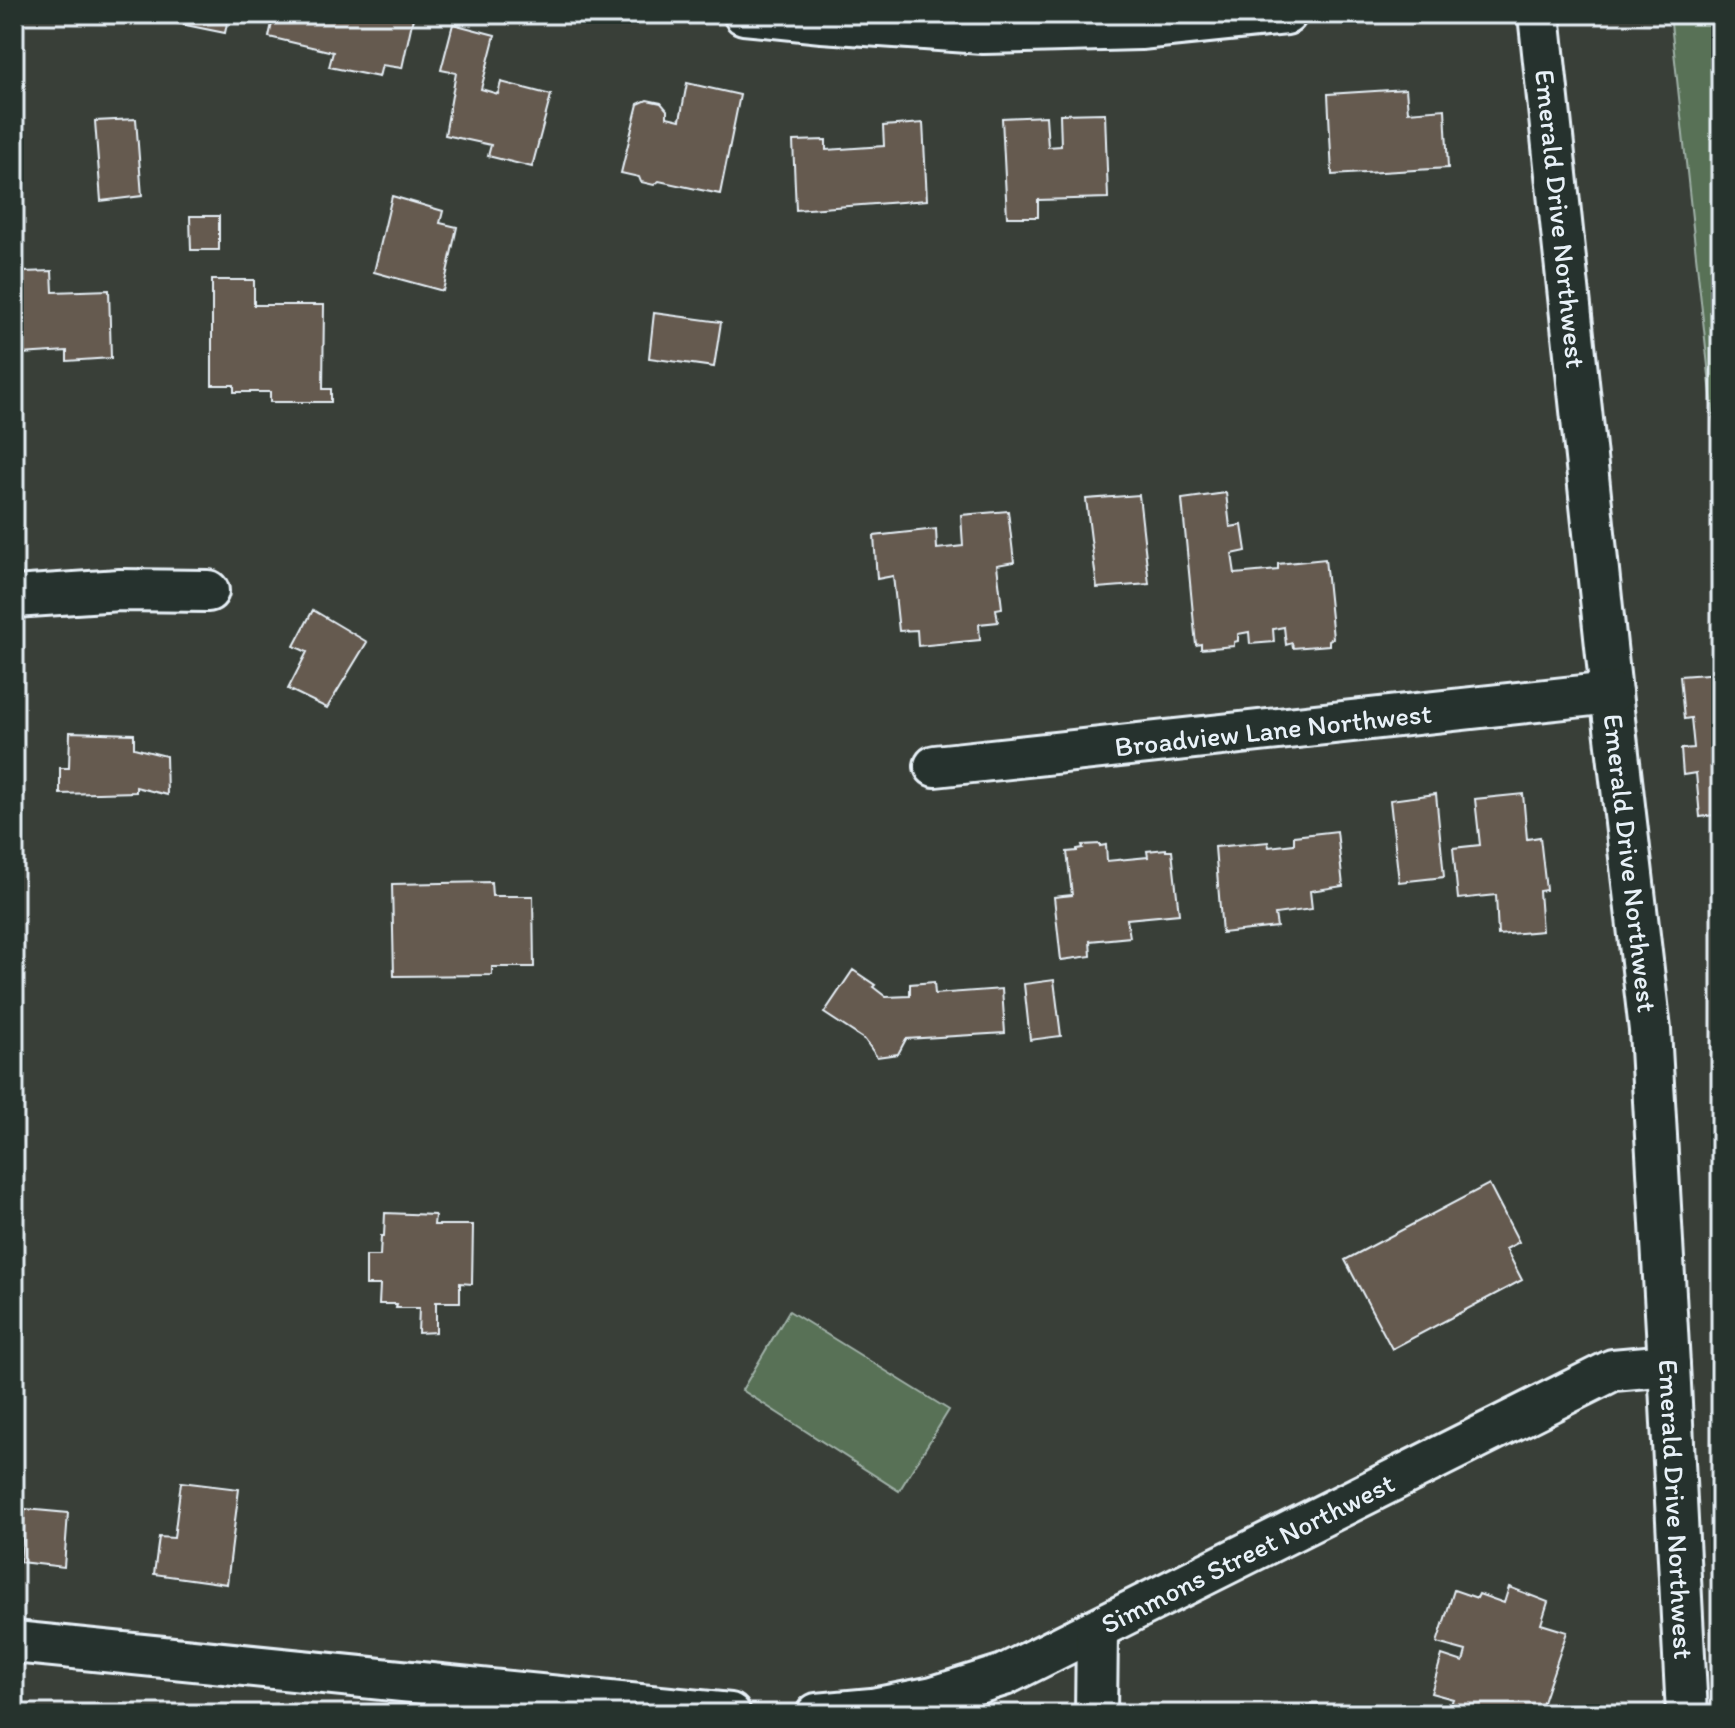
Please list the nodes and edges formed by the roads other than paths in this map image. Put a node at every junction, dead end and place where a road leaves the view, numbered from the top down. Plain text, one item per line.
1 (744, 14) edge
2 (1286, 14) edge
3 (1539, 14) edge
4 (208, 591) dead end
5 (14, 597) edge
6 (1611, 693) junction
7 (935, 766) dead end
8 (1669, 1365) junction
9 (1097, 1629) junction
10 (14, 1642) edge
11 (730, 1714) edge
12 (817, 1714) edge
13 (1096, 1714) edge
14 (1687, 1714) edge

1 - 2 street
3 - 6 street, Emerald Drive Northwest
4 - 5 street
6 - 7 street, Broadview Lane Northwest
6 - 8 street, Emerald Drive Northwest
8 - 9 street, Simmons Street Northwest
8 - 14 street, Emerald Drive Northwest
9 - 12 street, Simmons Street Northwest
9 - 13 street
10 - 11 street

